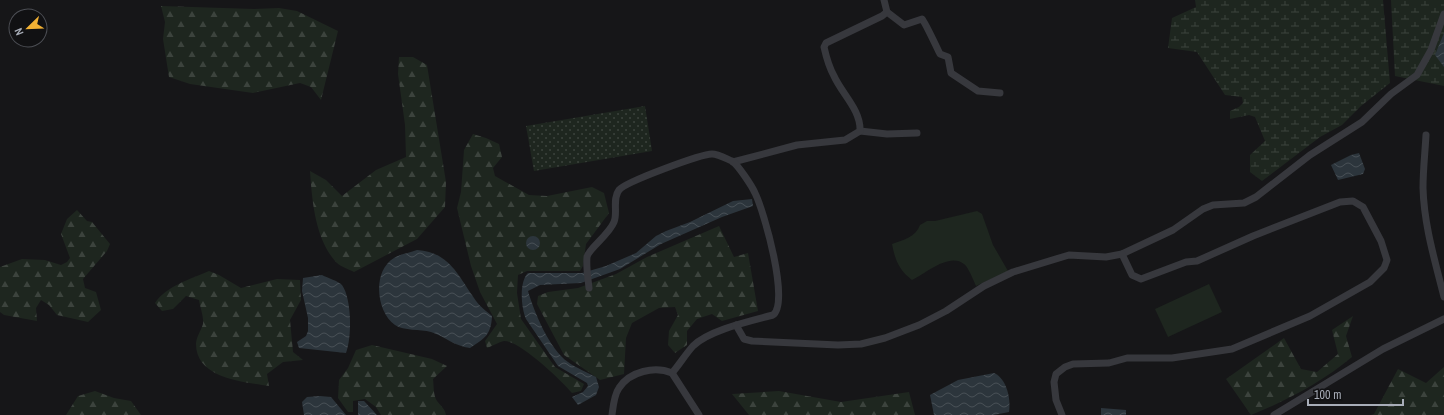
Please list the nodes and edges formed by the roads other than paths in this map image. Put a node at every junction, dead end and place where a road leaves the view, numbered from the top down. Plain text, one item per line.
1 (884, 0) edge
2 (886, 12) junction
3 (1444, 14) edge
4 (1000, 93) dead end
5 (860, 131) junction
6 (917, 133) dead end
7 (1426, 135) dead end
8 (733, 162) junction
9 (1122, 254) junction
10 (589, 288) dead end
11 (1444, 297) edge
12 (1444, 319) edge
13 (736, 325) junction
14 (672, 373) junction
15 (612, 415) edge
16 (699, 415) edge
17 (1062, 415) edge
18 (1274, 415) edge

1 - 2 street
2 - 4 street
2 - 5 street
3 - 9 street
5 - 6 street
5 - 8 street
7 - 11 street
8 - 10 street
8 - 13 street
9 - 13 street
9 - 17 street
12 - 18 street
13 - 14 street
14 - 15 street
14 - 16 street

